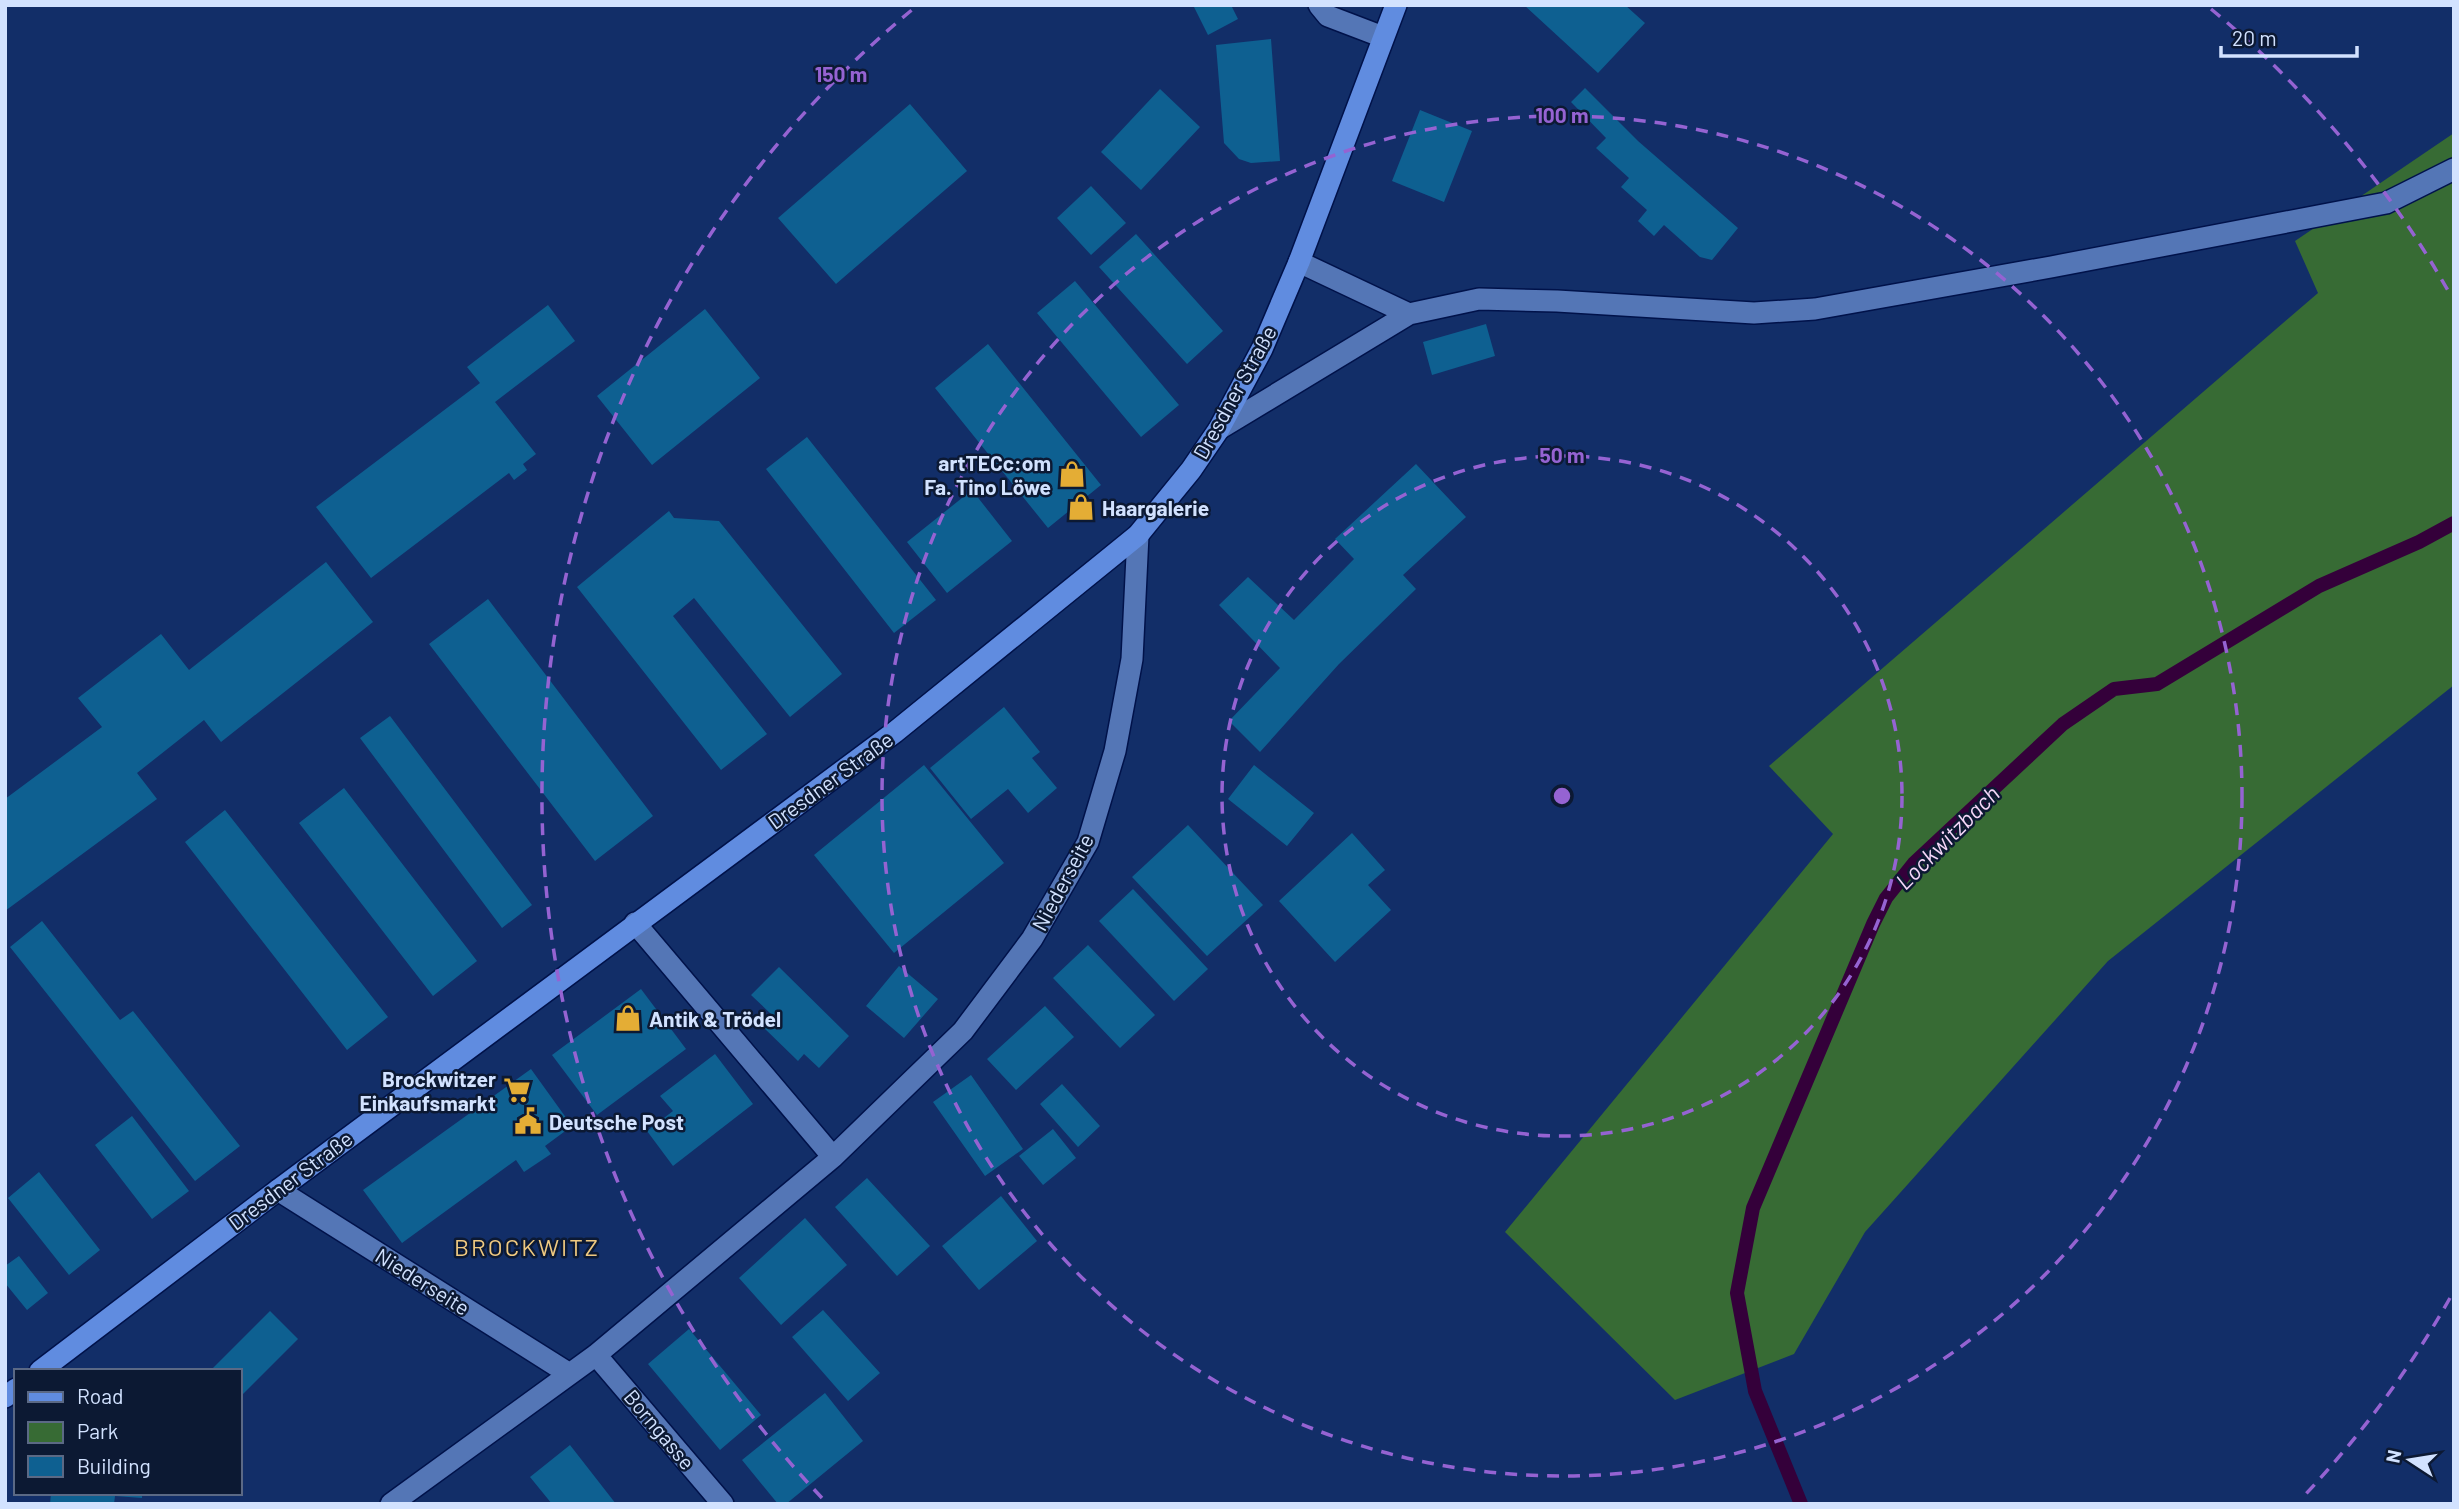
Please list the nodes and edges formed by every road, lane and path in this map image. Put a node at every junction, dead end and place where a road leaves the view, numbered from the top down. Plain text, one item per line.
1 (1319, 5) edge
2 (1396, 5) edge
3 (1383, 37) junction
4 (2454, 169) edge
5 (1299, 262) junction
6 (1409, 314) junction
7 (1219, 429) junction
8 (1138, 535) junction
9 (635, 923) junction
10 (833, 1157) junction
11 (278, 1189) junction
12 (596, 1354) junction
13 (43, 1369) edge
14 (568, 1373) junction
15 (391, 1504) edge
16 (723, 1504) edge

1 - 3 street
2 - 3 main road, Dresdner Straße
3 - 5 main road, Dresdner Straße
4 - 6 street
5 - 6 street
5 - 7 main road, Dresdner Straße
6 - 7 street
7 - 8 main road, Dresdner Straße
8 - 9 main road, Dresdner Straße
8 - 10 street, Niederseite
9 - 10 street
9 - 11 main road, Dresdner Straße
10 - 12 street, Niederseite
11 - 13 main road, Dresdner Straße
11 - 14 street, Niederseite
12 - 14 street, Niederseite
12 - 16 street, Borngasse
14 - 15 street, Niederseite

